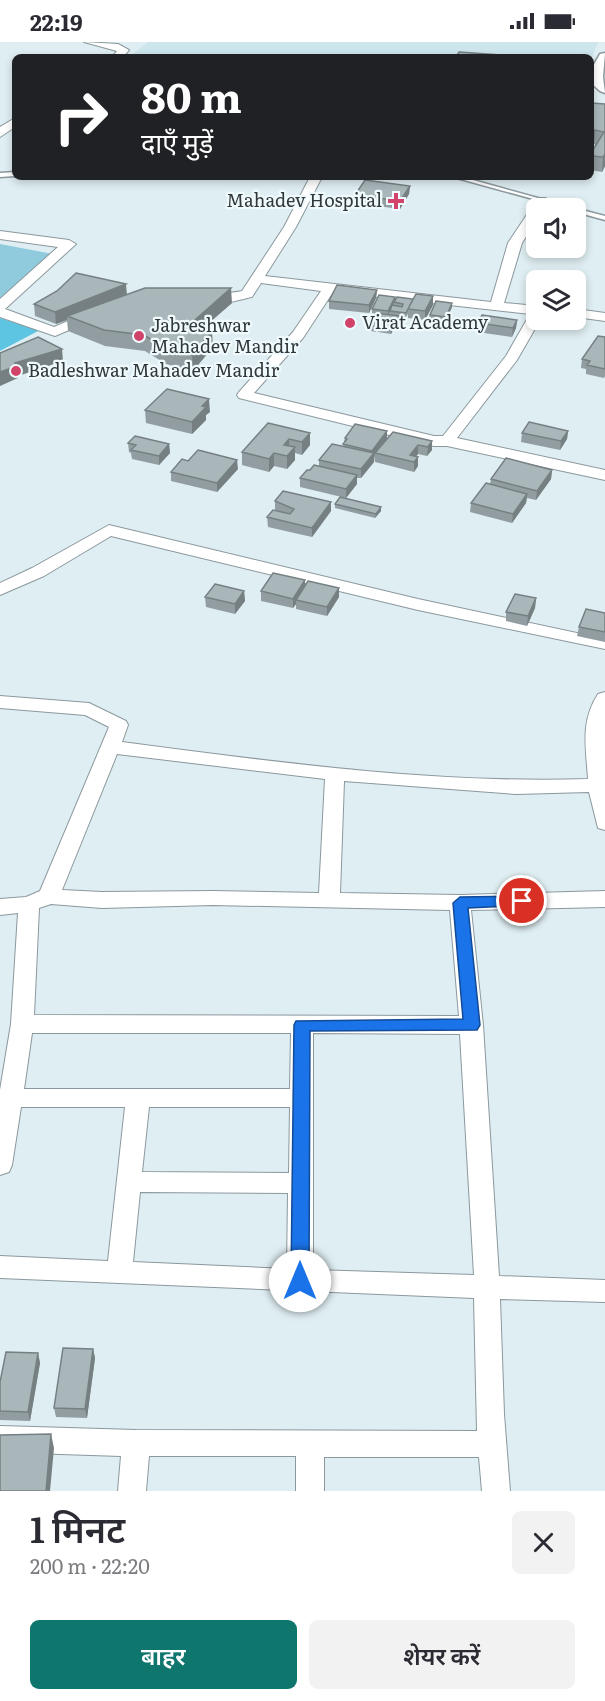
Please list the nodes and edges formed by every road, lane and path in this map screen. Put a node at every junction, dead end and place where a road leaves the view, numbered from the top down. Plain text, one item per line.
1 (89, 42) edge
2 (120, 54) edge
3 (605, 57) edge
4 (599, 92) edge
5 (12, 123) edge
6 (0, 133) edge
7 (314, 180) edge
8 (467, 180) edge
9 (531, 198) edge
10 (586, 213) edge
11 (605, 218) edge
12 (526, 226) edge
13 (0, 235) edge
14 (257, 279) junction
15 (330, 287) junction
16 (190, 299) edge
17 (0, 306) edge
18 (496, 306) junction
19 (103, 310) edge
20 (526, 310) edge
21 (0, 312) edge
22 (586, 314) edge
23 (605, 317) edge
24 (527, 330) edge
25 (447, 441) junction
26 (605, 475) edge
27 (0, 591) edge
28 (605, 644) edge
29 (605, 698) edge
30 (0, 702) edge
31 (110, 747) junction
32 (335, 774) junction
33 (598, 784) junction
34 (605, 823) edge
35 (605, 899) edge
36 (39, 900) junction
37 (328, 900) junction
38 (460, 903) junction
39 (0, 907) edge
40 (22, 1024) junction
41 (302, 1025) junction
42 (472, 1025) junction
43 (10, 1098) junction
44 (138, 1098) junction
45 (302, 1098) junction
46 (0, 1165) edge
47 (129, 1182) junction
48 (301, 1183) junction
49 (0, 1267) edge
50 (119, 1272) junction
51 (300, 1281) junction
52 (487, 1288) junction
53 (605, 1291) edge
54 (0, 1439) edge
55 (136, 1443) junction
56 (310, 1444) junction
57 (491, 1444) junction
58 (132, 1491) edge
59 (310, 1491) edge
60 (496, 1491) edge

1 - 2 street
3 - 4 main road
5 - 6 street
7 - 14 street
8 - 9 lane
10 - 11 lane
12 - 18 street
13 - 17 street
14 - 15 street
14 - 16 street
15 - 18 street
15 - 25 street
18 - 20 street
19 - 21 street
22 - 23 street
24 - 25 street
25 - 26 street
27 - 28 street
29 - 33 street
30 - 31 street
31 - 32 street
31 - 36 street
32 - 33 street
32 - 37 street
33 - 34 street
35 - 38 street
36 - 37 street
36 - 39 street
36 - 40 street
37 - 38 street
38 - 42 street
40 - 41 street
40 - 43 street
41 - 42 street
41 - 45 street
42 - 52 street
43 - 44 street
43 - 46 street
44 - 45 street
44 - 47 street
45 - 48 street
47 - 48 street
47 - 50 street
48 - 51 street
49 - 50 street
50 - 51 street
51 - 52 street
52 - 53 street
52 - 57 street
54 - 55 street
55 - 56 street
55 - 58 street
56 - 57 street
56 - 59 street
57 - 60 street

